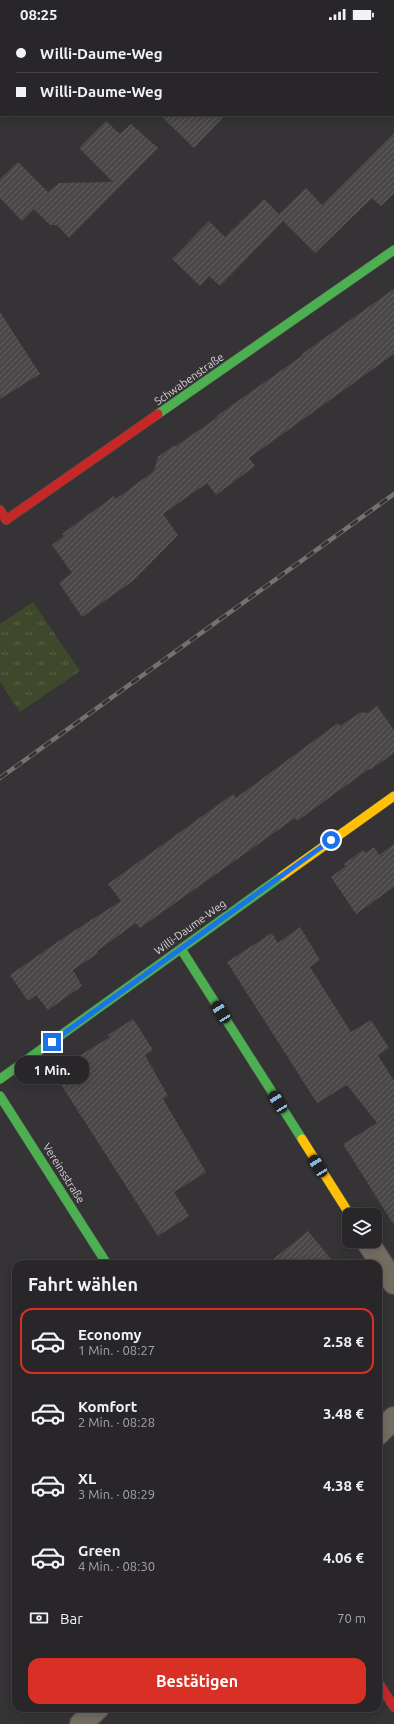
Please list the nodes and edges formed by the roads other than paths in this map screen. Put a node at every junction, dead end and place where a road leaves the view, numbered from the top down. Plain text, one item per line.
1 (394, 250) edge
2 (0, 510) edge
3 (394, 796) edge
4 (181, 949) junction
5 (0, 1079) edge
6 (0, 1096) edge
7 (346, 1208) edge
8 (371, 1248) edge
9 (104, 1260) edge
10 (379, 1260) edge
11 (382, 1265) edge
12 (394, 1283) edge
13 (394, 1418) edge
14 (382, 1430) edge
15 (382, 1688) edge
16 (394, 1707) edge
17 (94, 1712) edge
18 (81, 1724) edge

1 - 2 street, Schwabenstraße
3 - 4 street, Willi-Daume-Weg
4 - 5 street, Willi-Daume-Weg
4 - 7 street
6 - 9 street, Vereinsstraße
8 - 10 street
11 - 12 street
13 - 14 street
15 - 16 street
17 - 18 street

